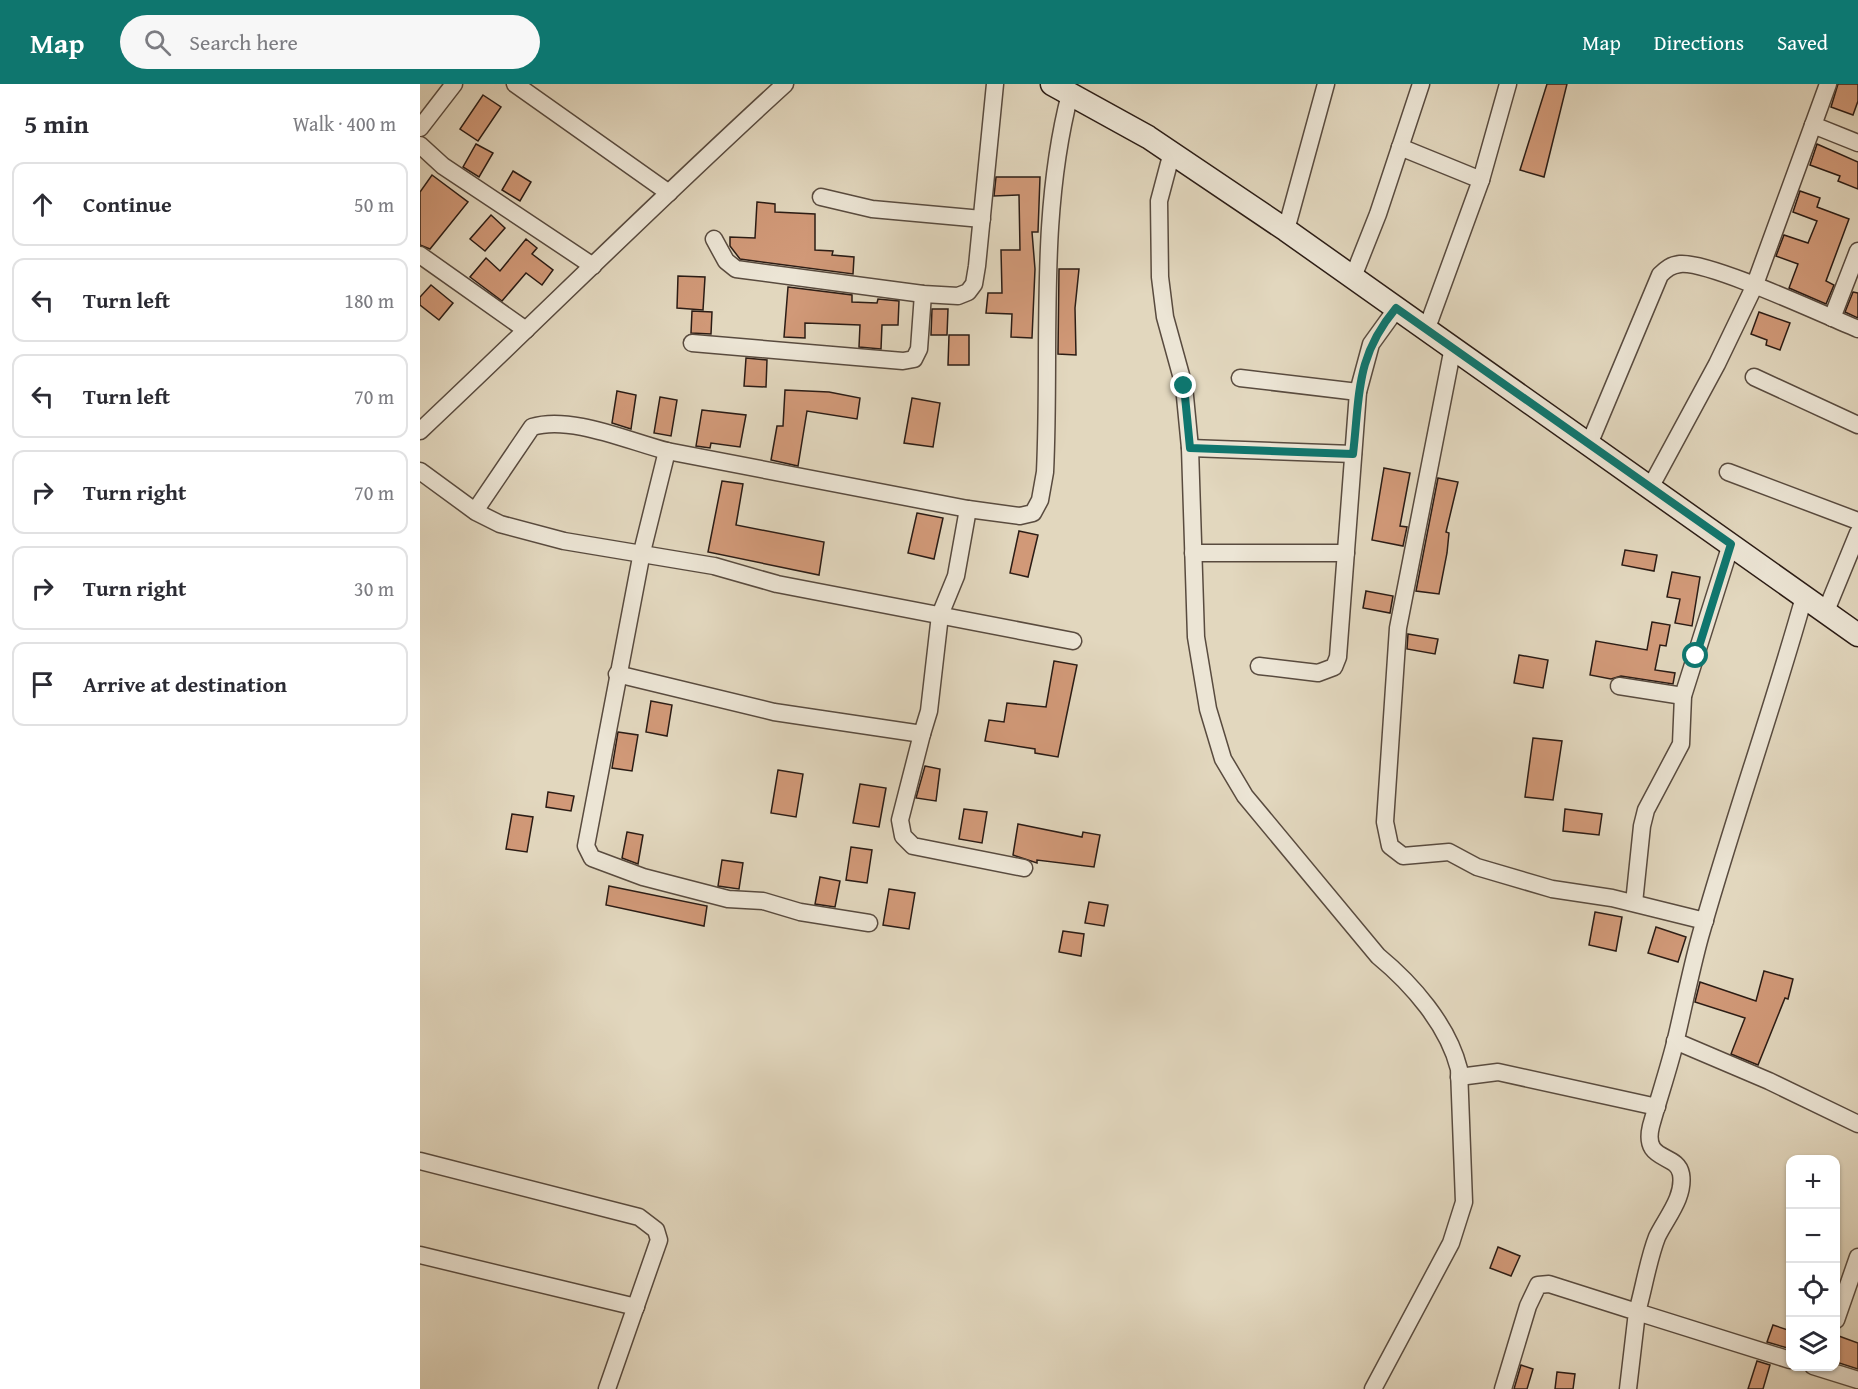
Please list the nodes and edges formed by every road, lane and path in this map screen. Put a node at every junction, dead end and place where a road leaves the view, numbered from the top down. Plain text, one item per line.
1 (454, 84) edge
2 (515, 84) edge
3 (785, 84) edge
4 (995, 84) edge
5 (1326, 84) edge
6 (1421, 84) edge
7 (1508, 84) edge
8 (1828, 84) edge
9 (1061, 89) edge
10 (1813, 125) junction
11 (420, 128) edge
12 (1858, 143) edge
13 (420, 146) edge
14 (1400, 147) junction
15 (1172, 152) junction
16 (1480, 180) junction
17 (669, 193) junction
18 (821, 198) dead end
19 (982, 219) junction
20 (1287, 230) junction
21 (714, 239) dead end
22 (1858, 251) edge
23 (420, 255) edge
24 (593, 266) junction
25 (1353, 276) junction
26 (1754, 287) junction
27 (923, 294) junction
28 (1396, 308) junction
29 (1832, 318) junction
30 (1427, 328) junction
31 (1858, 329) edge
32 (526, 330) junction
33 (692, 343) dead end
34 (1454, 347) junction
35 (1754, 376) dead end
36 (1240, 378) dead end
37 (1358, 392) junction
38 (1858, 425) edge
39 (420, 431) edge
40 (1590, 442) junction
41 (1190, 448) junction
42 (667, 451) junction
43 (1353, 454) junction
44 (420, 471) edge
45 (1728, 472) dead end
46 (1651, 486) junction
47 (968, 509) junction
48 (475, 511) junction
49 (1858, 521) edge
50 (1858, 533) edge
51 (1731, 544) junction
52 (642, 552) junction
53 (1193, 553) junction
54 (1346, 553) junction
55 (1804, 597) junction
56 (1826, 611) junction
57 (940, 615) junction
58 (1858, 635) edge
59 (1073, 641) dead end
60 (1259, 666) dead end
61 (617, 674) junction
62 (1619, 686) dead end
63 (1683, 696) junction
64 (922, 734) junction
65 (1024, 867) dead end
66 (1634, 903) junction
67 (1705, 921) junction
68 (869, 923) dead end
69 (1675, 1041) junction
70 (1459, 1077) junction
71 (1656, 1107) junction
72 (1858, 1124) edge
73 (420, 1161) edge
74 (420, 1255) edge
75 (1858, 1259) edge
76 (636, 1306) junction
77 (1637, 1312) junction
78 (1837, 1317) edge
79 (1786, 1358) edge
80 (1830, 1371) edge
81 (1858, 1380) edge
82 (607, 1389) edge
83 (1373, 1389) edge
84 (1503, 1389) edge
85 (1628, 1389) edge

1 - 11 street
2 - 17 street
3 - 17 street
4 - 19 street
5 - 20 street
6 - 14 street
7 - 16 street
8 - 10 street
9 - 15 main road
9 - 47 street
10 - 12 street
10 - 26 street
13 - 24 street
14 - 16 street
14 - 25 street
15 - 20 main road
15 - 41 street
16 - 30 street
17 - 24 street
18 - 19 street
19 - 27 street
20 - 25 main road
21 - 27 street
22 - 29 street
23 - 32 street
24 - 32 street
25 - 28 main road
26 - 29 street
26 - 40 street
26 - 46 street
27 - 33 street
28 - 30 main road
28 - 37 street
29 - 31 street
30 - 34 main road
32 - 39 street
34 - 40 main road
34 - 66 street
35 - 38 street
36 - 37 street
37 - 43 street
40 - 46 main road
41 - 43 street
41 - 53 street
42 - 47 street
42 - 48 street
42 - 52 street
43 - 54 street
44 - 48 street
45 - 49 street
46 - 51 main road
47 - 57 street
48 - 52 street
50 - 56 street
51 - 55 main road
51 - 63 street
52 - 57 street
52 - 61 street
53 - 54 street
53 - 70 street
54 - 60 street
55 - 56 main road
55 - 67 street
56 - 58 main road
57 - 59 street
57 - 64 street
61 - 64 street
61 - 68 street
62 - 63 street
63 - 66 street
64 - 65 street
66 - 67 street
67 - 69 street
69 - 71 street
69 - 72 street
70 - 71 street
70 - 83 street
71 - 77 street
73 - 76 street
74 - 76 street
75 - 78 street
76 - 82 street
77 - 79 street
77 - 84 street
77 - 85 street
80 - 81 street

